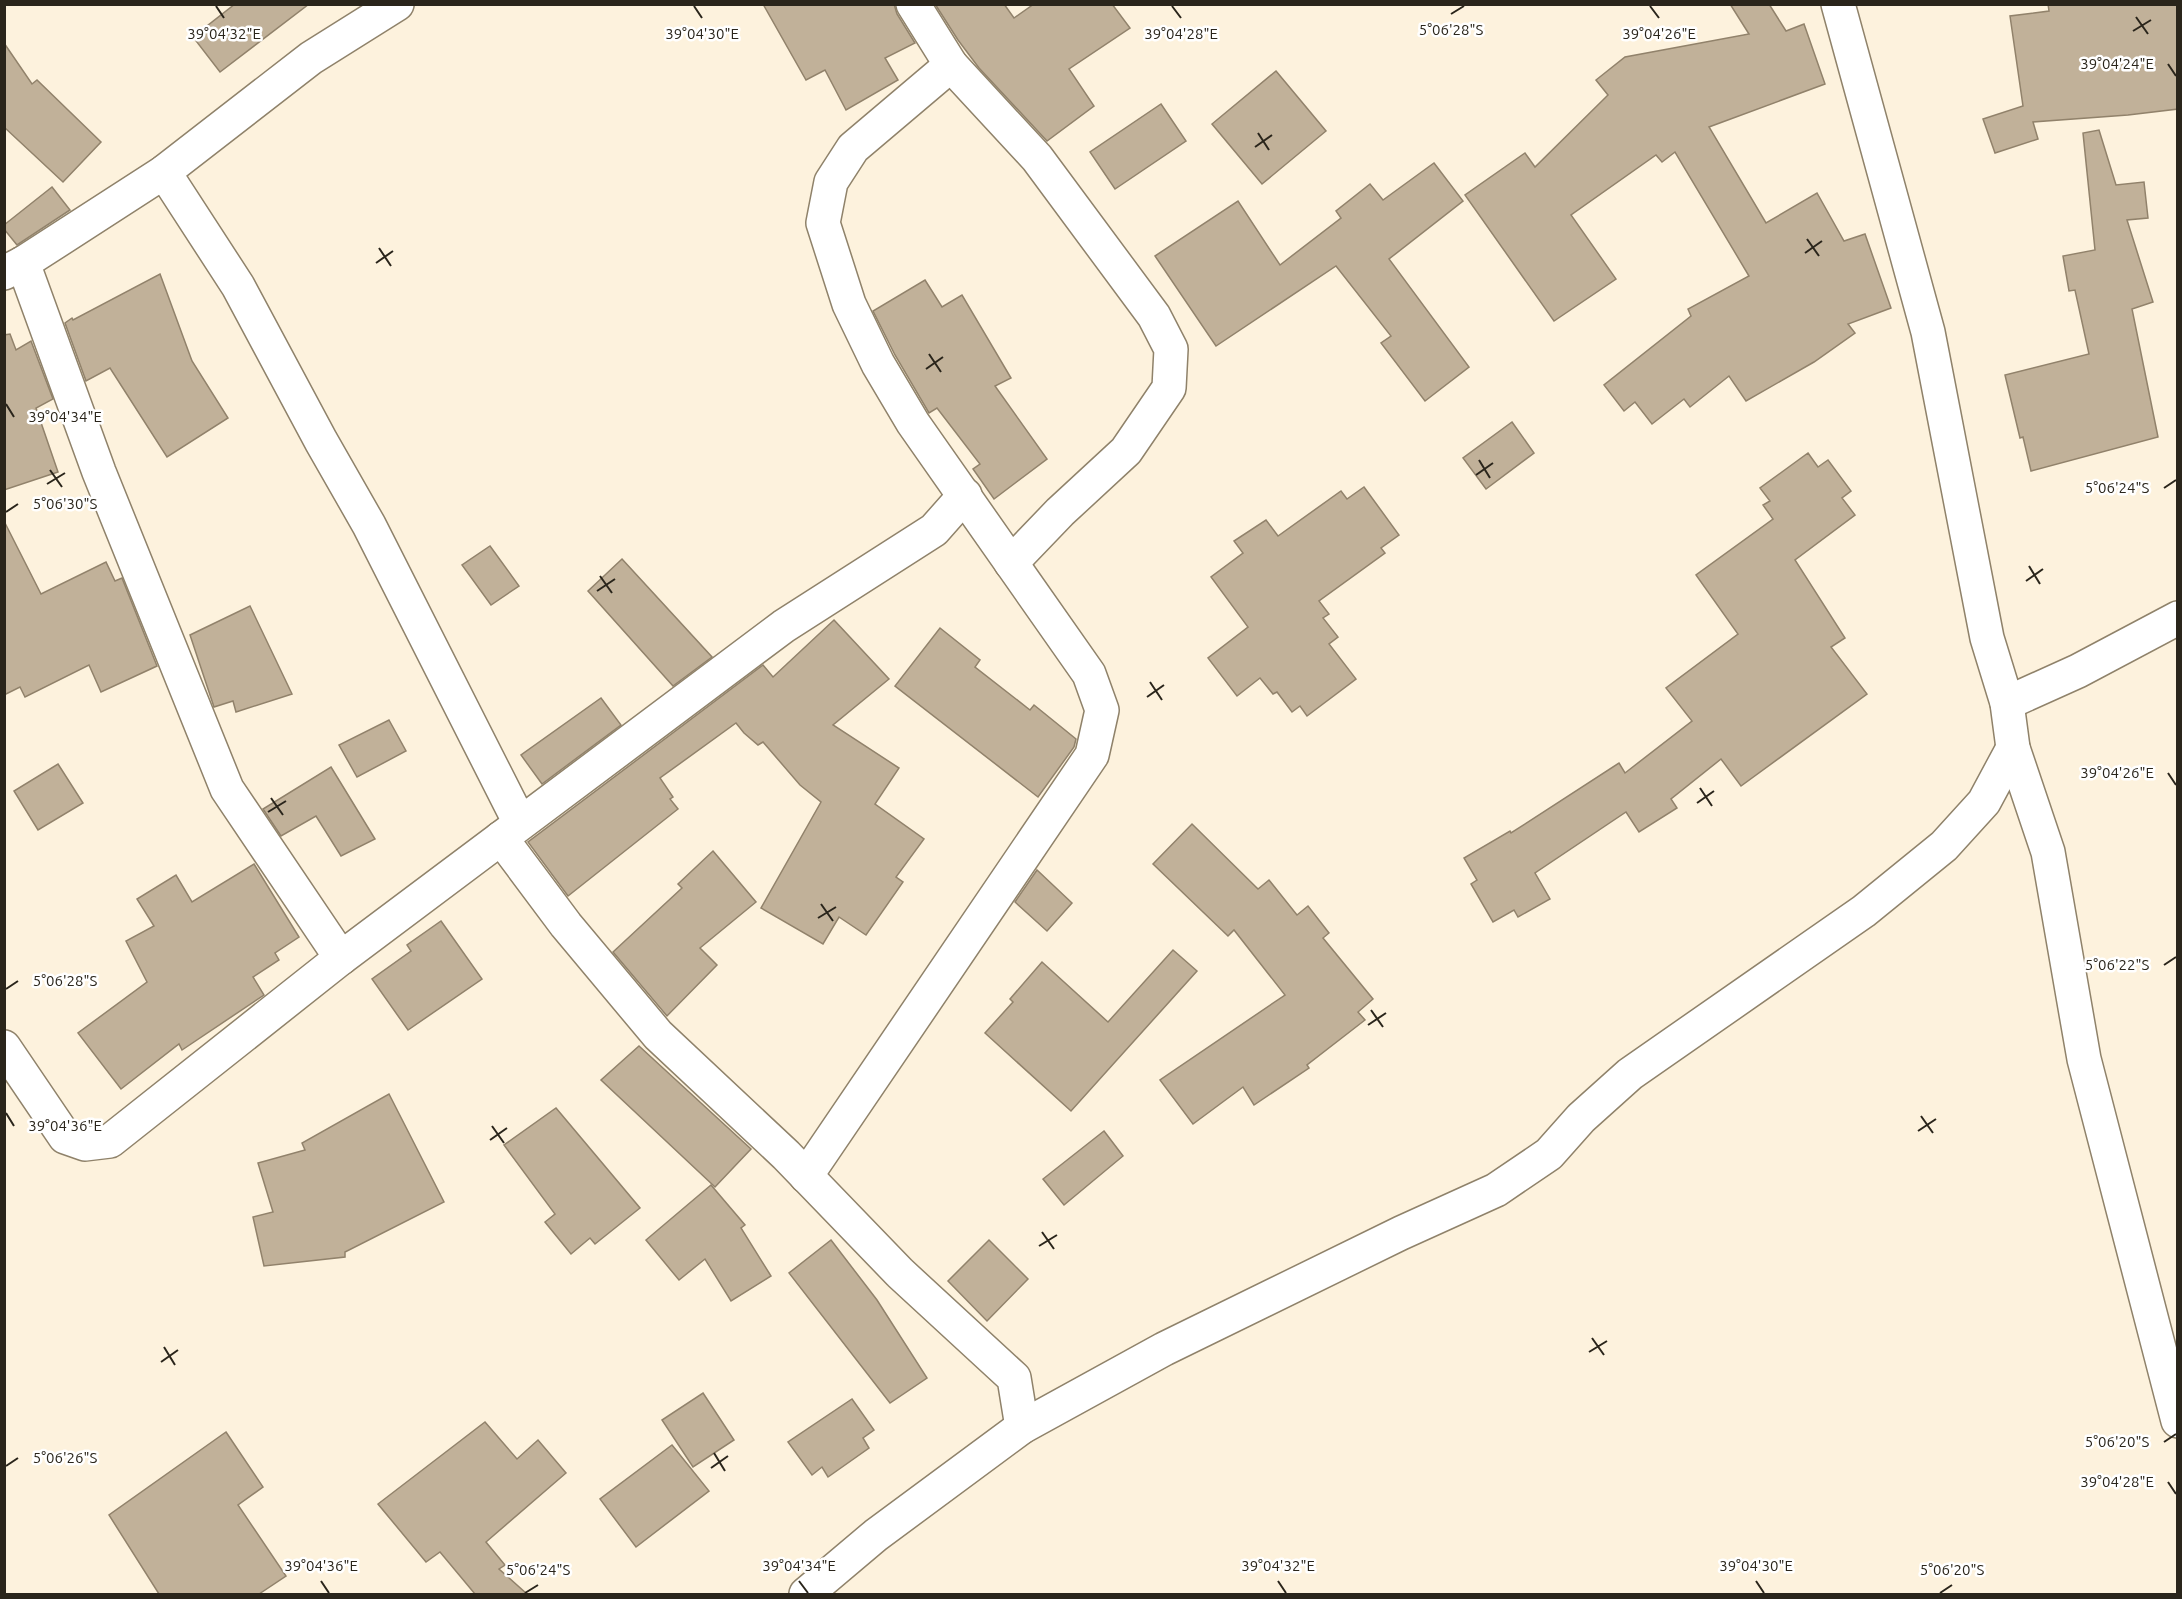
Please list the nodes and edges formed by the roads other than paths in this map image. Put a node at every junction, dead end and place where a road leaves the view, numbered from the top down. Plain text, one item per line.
1 (397, 4) edge
2 (912, 4) edge
3 (1838, 4) edge
4 (951, 65) junction
5 (164, 172) junction
6 (14, 268) edge
7 (965, 495) junction
8 (1011, 563) junction
9 (2178, 618) edge
10 (2007, 703) junction
11 (2013, 748) junction
12 (510, 830) junction
13 (340, 958) junction
14 (4, 1047) edge
15 (806, 1176) junction
16 (2178, 1421) edge
17 (1022, 1427) junction
18 (806, 1594) edge

1 - 5 street
2 - 4 street
3 - 10 street
4 - 7 street
4 - 8 street
5 - 6 street
5 - 12 street
6 - 13 street
7 - 8 street
7 - 12 street
8 - 15 street
9 - 10 street
10 - 11 street
11 - 16 street
11 - 17 street
12 - 13 street
12 - 15 street
13 - 14 street
15 - 17 street
17 - 18 street

